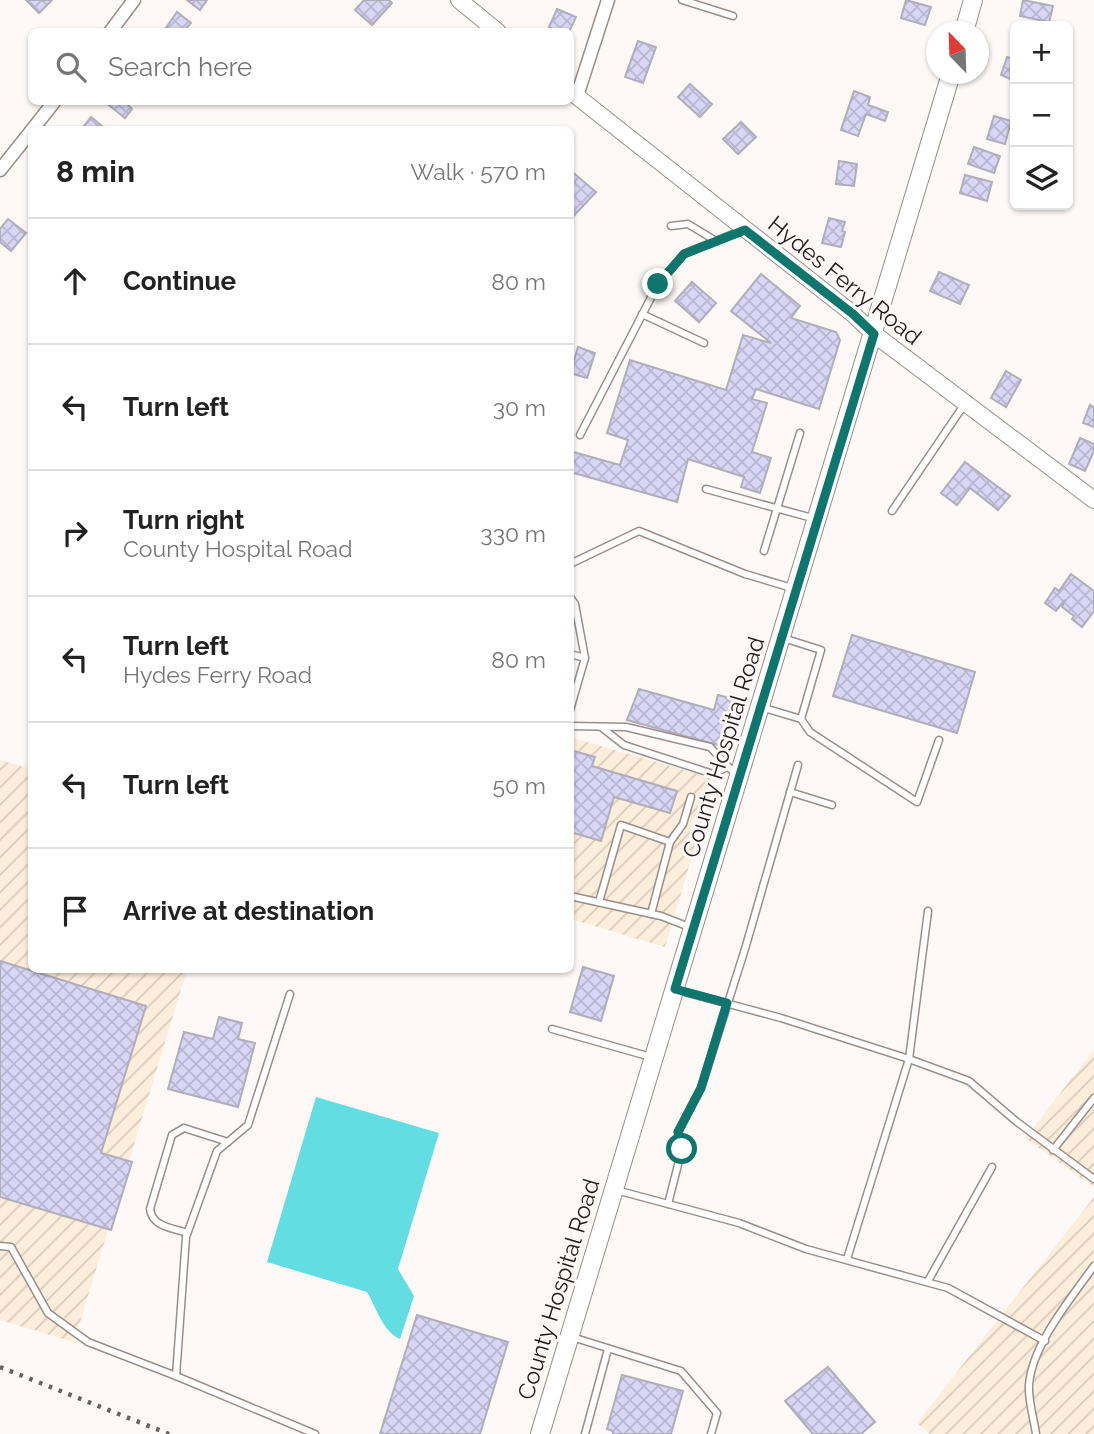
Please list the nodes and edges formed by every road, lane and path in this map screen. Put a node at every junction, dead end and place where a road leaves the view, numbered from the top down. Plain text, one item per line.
1 (134, 0) edge
2 (459, 0) edge
3 (608, 0) edge
4 (682, 0) edge
5 (974, 0) edge
6 (733, 16) dead end
7 (967, 21) edge
8 (113, 28) edge
9 (493, 28) edge
10 (948, 84) edge
11 (574, 93) edge
12 (52, 105) edge
13 (35, 126) edge
14 (28, 135) edge
15 (0, 170) edge
16 (671, 226) dead end
17 (745, 230) junction
18 (716, 241) junction
19 (642, 314) junction
20 (874, 334) junction
21 (704, 343) dead end
22 (965, 403) junction
23 (800, 433) dead end
24 (580, 435) dead end
25 (706, 489) dead end
26 (1094, 500) edge
27 (776, 508) junction
28 (892, 511) dead end
29 (818, 519) junction
30 (764, 551) dead end
31 (574, 562) edge
32 (796, 589) junction
33 (574, 603) edge
34 (782, 638) junction
35 (574, 655) edge
36 (585, 658) junction
37 (574, 696) edge
38 (761, 706) junction
39 (801, 719) junction
40 (574, 726) edge
41 (600, 726) junction
42 (939, 740) dead end
43 (798, 765) dead end
44 (733, 772) junction
45 (790, 793) junction
46 (691, 797) dead end
47 (832, 805) dead end
48 (670, 842) junction
49 (574, 897) edge
50 (598, 902) junction
51 (928, 911) dead end
52 (650, 914) junction
53 (694, 929) junction
54 (675, 989) junction
55 (290, 994) dead end
56 (727, 1003) junction
57 (552, 1028) dead end
58 (654, 1058) junction
59 (909, 1059) junction
60 (1094, 1098) edge
61 (228, 1142) junction
62 (1053, 1150) junction
63 (992, 1167) dead end
64 (1094, 1179) edge
65 (614, 1190) junction
66 (668, 1205) junction
67 (187, 1233) junction
68 (0, 1246) edge
69 (847, 1259) junction
70 (1094, 1266) edge
71 (928, 1281) junction
72 (570, 1336) junction
73 (1045, 1341) junction
74 (608, 1349) junction
75 (176, 1376) junction
76 (543, 1433) edge
77 (314, 1434) edge
78 (585, 1434) edge
79 (711, 1434) edge
80 (1036, 1434) edge

1 - 8 street
2 - 9 street
3 - 11 street
4 - 6 lane
5 - 7 main road
10 - 20 main road, County Hospital Road
11 - 17 street, Hydes Ferry Road
12 - 13 street
14 - 15 street
16 - 18 lane
17 - 18 lane
17 - 20 street, Hydes Ferry Road
18 - 19 lane
19 - 21 lane
19 - 24 lane
20 - 22 street, Hydes Ferry Road
20 - 29 main road, County Hospital Road
22 - 26 street, Hydes Ferry Road
22 - 28 lane
23 - 27 lane
25 - 27 lane
27 - 29 lane
27 - 30 lane
29 - 32 main road, County Hospital Road
31 - 32 lane
32 - 34 main road, County Hospital Road
33 - 36 lane
34 - 38 main road, County Hospital Road
34 - 39 lane
35 - 36 lane
36 - 37 lane
38 - 39 lane
38 - 44 main road, County Hospital Road
39 - 42 lane
40 - 41 lane
41 - 44 lane
41 - 44 lane
43 - 45 lane
44 - 53 main road, County Hospital Road
45 - 47 lane
45 - 56 lane
46 - 48 lane
48 - 50 lane
48 - 52 lane
49 - 50 lane
50 - 52 lane
51 - 59 lane
52 - 53 lane
53 - 54 main road, County Hospital Road
54 - 56 lane
54 - 58 main road, County Hospital Road
55 - 61 lane
56 - 59 lane
56 - 66 lane
57 - 58 lane
58 - 65 main road, County Hospital Road
59 - 62 lane
59 - 69 lane
60 - 62 lane
61 - 67 lane
61 - 67 lane
62 - 64 lane
63 - 71 lane
65 - 66 lane
65 - 72 main road, County Hospital Road
66 - 69 lane
67 - 75 lane
68 - 75 lane
69 - 71 lane
70 - 73 lane
71 - 73 lane
72 - 74 lane
72 - 76 main road, County Hospital Road
73 - 80 lane
74 - 78 lane
74 - 79 lane
75 - 77 lane

